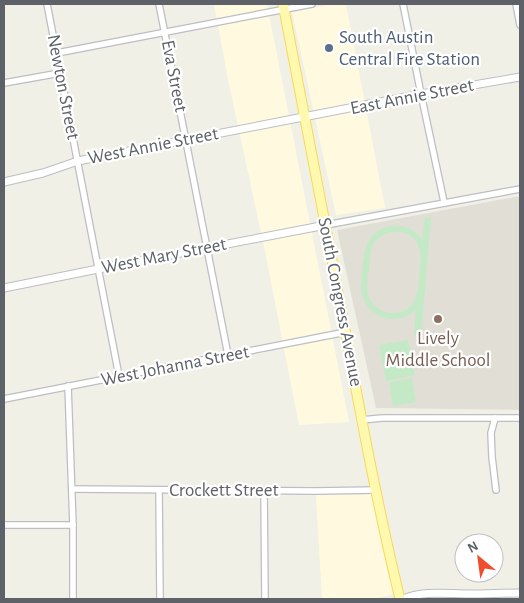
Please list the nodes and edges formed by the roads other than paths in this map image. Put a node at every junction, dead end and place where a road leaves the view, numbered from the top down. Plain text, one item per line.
1 (47, 4) edge
2 (159, 4) edge
3 (312, 4) edge
4 (403, 4) edge
5 (516, 4) edge
6 (283, 7) edge
7 (520, 25) edge
8 (165, 32) junction
9 (57, 53) junction
10 (60, 73) junction
11 (520, 77) edge
12 (4, 83) edge
13 (420, 94) junction
14 (305, 116) junction
15 (186, 140) junction
16 (78, 160) junction
17 (4, 182) edge
18 (520, 188) edge
19 (444, 202) junction
20 (326, 225) junction
21 (207, 248) junction
22 (98, 268) junction
23 (4, 288) edge
24 (346, 332) junction
25 (228, 355) junction
26 (119, 376) junction
27 (68, 386) junction
28 (4, 399) edge
29 (495, 418) junction
30 (520, 418) edge
31 (362, 420) junction
32 (72, 489) junction
33 (160, 490) junction
34 (264, 490) junction
35 (376, 490) junction
36 (496, 490) dead end
37 (4, 525) edge
38 (73, 525) junction
39 (518, 595) edge
40 (461, 597) edge
41 (73, 599) edge
42 (160, 599) edge
43 (265, 599) edge
44 (402, 599) edge

1 - 9 street, Newton Street
2 - 8 street, Eva Street
3 - 6 street
4 - 13 street
5 - 7 street
6 - 8 street
6 - 14 main road, South Congress Avenue
8 - 9 street
8 - 15 street, Eva Street
9 - 10 street, Newton Street
10 - 12 street
10 - 16 street, Newton Street
11 - 13 street, East Annie Street
13 - 14 street, East Annie Street
13 - 19 street
14 - 15 street, West Annie Street
14 - 20 main road, South Congress Avenue
15 - 16 street, West Annie Street
15 - 21 street, Eva Street
16 - 17 street, West Annie Street
16 - 22 street, Newton Street
18 - 19 street
19 - 20 street
20 - 21 street, West Mary Street
20 - 24 main road, South Congress Avenue
21 - 22 street, West Mary Street
21 - 25 street, Eva Street
22 - 23 street, West Mary Street
22 - 26 street, Newton Street
24 - 25 street, West Johanna Street
24 - 31 main road, South Congress Avenue
25 - 26 street, West Johanna Street
26 - 27 street, West Johanna Street
27 - 28 street, West Johanna Street
27 - 32 street
29 - 30 street
29 - 31 street
29 - 36 street
31 - 35 main road, South Congress Avenue
32 - 33 street, Crockett Street
32 - 38 street
33 - 34 street, Crockett Street
33 - 42 street
34 - 35 street, Crockett Street
34 - 43 street
35 - 44 main road, South Congress Avenue
37 - 38 street
38 - 41 street
39 - 40 street
40 - 44 street

